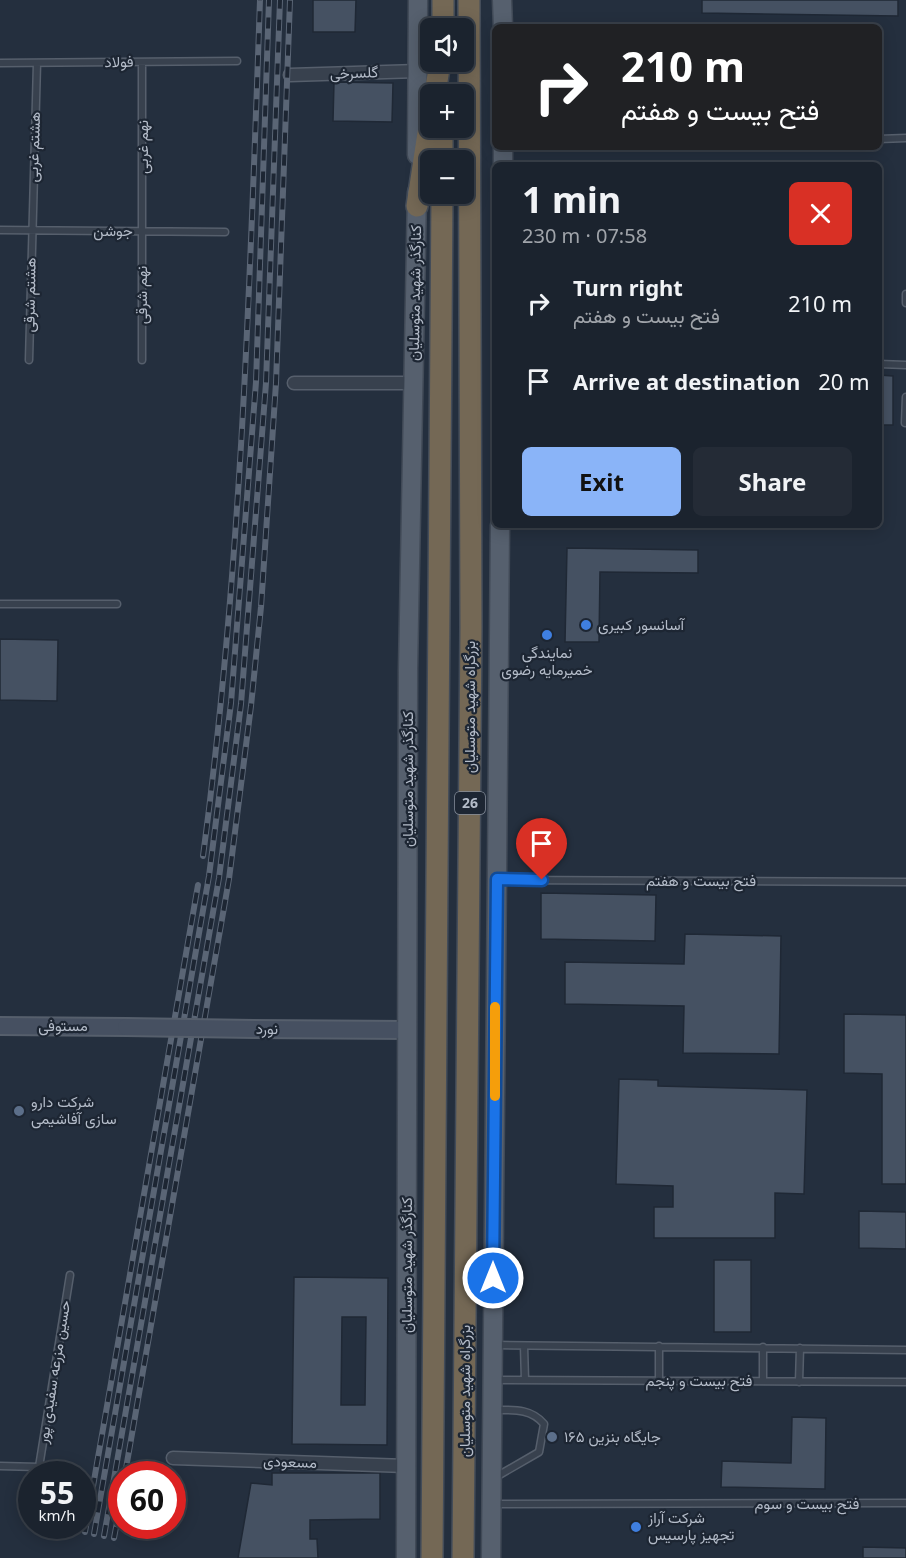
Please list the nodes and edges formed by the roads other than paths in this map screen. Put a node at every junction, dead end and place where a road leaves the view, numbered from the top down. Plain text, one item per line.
1 (418, 0) edge
2 (443, 0) edge
3 (469, 0) edge
4 (502, 0) edge
5 (442, 18) edge
6 (503, 24) edge
7 (237, 61) dead end
8 (142, 62) junction
9 (0, 63) edge
10 (37, 63) junction
11 (418, 71) junction
12 (290, 75) dead end
13 (427, 138) edge
14 (882, 138) edge
15 (906, 138) edge
16 (442, 204) edge
17 (417, 206) junction
18 (0, 230) edge
19 (32, 231) junction
20 (142, 231) junction
21 (225, 232) dead end
22 (906, 294) edge
23 (906, 303) edge
24 (29, 360) dead end
25 (142, 360) dead end
26 (882, 364) edge
27 (906, 365) edge
28 (294, 383) dead end
29 (413, 383) junction
30 (906, 396) edge
31 (905, 423) edge
32 (500, 528) edge
33 (0, 604) edge
34 (117, 604) dead end
35 (497, 879) junction
36 (906, 882) edge
37 (0, 1026) edge
38 (126, 1027) joint
39 (407, 1030) junction
40 (70, 1275) dead end
41 (492, 1345) junction
42 (524, 1346) junction
43 (659, 1346) junction
44 (763, 1347) junction
45 (800, 1348) junction
46 (906, 1350) edge
47 (492, 1380) junction
48 (525, 1380) junction
49 (659, 1381) junction
50 (763, 1381) junction
51 (799, 1382) junction
52 (906, 1382) edge
53 (492, 1410) junction
54 (173, 1458) dead end
55 (0, 1466) edge
56 (406, 1466) junction
57 (491, 1480) junction
58 (906, 1503) edge
59 (491, 1504) junction
60 (406, 1558) edge
61 (432, 1558) edge
62 (464, 1558) edge
63 (491, 1558) edge

1 - 11 main road, کنارگذر شهید متوسلیان
2 - 5 highway
3 - 62 highway, بزرگراه شهید متوسلیان / 26
4 - 6 main road
7 - 8 lane, فولاد
8 - 10 lane, فولاد
8 - 20 lane, نهم غربی
9 - 10 lane, فولاد
10 - 19 lane, هشتم غربی
11 - 12 street, گلسرخی
11 - 17 main road, کنارگذر شهید متوسلیان
13 - 17 highway
14 - 15 lane
16 - 61 highway, بزرگراه شهید متوسلیان / 26
17 - 29 main road, کنارگذر شهید متوسلیان
18 - 19 lane, جوشن
19 - 20 lane, جوشن
19 - 24 lane, هشتم شرقی
20 - 21 lane, جوشن
20 - 25 lane, نهم شرقی
22 - 23 lane
26 - 27 lane
28 - 29 street
29 - 39 main road, کنارگذر شهید متوسلیان
30 - 31 lane
32 - 35 main road
33 - 34 lane
35 - 36 lane, فتح بیست و هفتم
35 - 41 main road
37 - 38 street, مستوفی
38 - 39 street, نورد, bridge
39 - 56 main road, کنارگذر شهید متوسلیان
40 - 55 lane, حسین مزرعه سفیدی پور
41 - 42 lane
41 - 47 main road
42 - 43 lane
42 - 48 lane
43 - 44 lane
43 - 49 lane
44 - 45 lane
44 - 50 lane
45 - 46 lane
45 - 51 lane
47 - 48 lane, فتح بیست و پنجم
47 - 53 main road
48 - 49 lane, فتح بیست و پنجم
49 - 50 lane, فتح بیست و پنجم
50 - 51 lane, فتح بیست و پنجم
51 - 52 lane, فتح بیست و پنجم
53 - 57 main road
53 - 57 lane
54 - 56 street, مسعودی
56 - 60 main road, کنارگذر شهید متوسلیان
57 - 59 main road
58 - 59 lane, فتح بیست و سوم
59 - 63 main road

